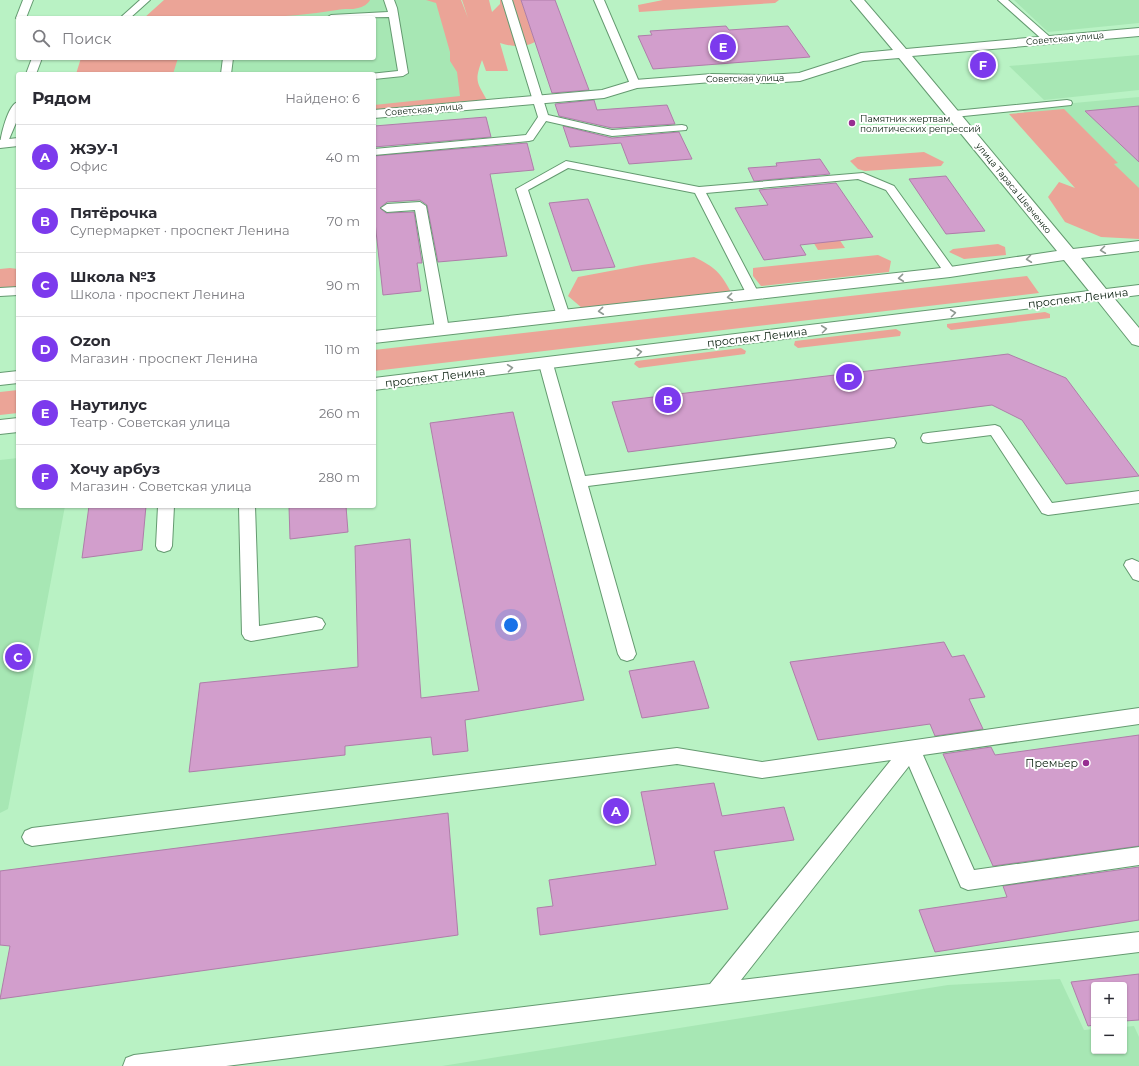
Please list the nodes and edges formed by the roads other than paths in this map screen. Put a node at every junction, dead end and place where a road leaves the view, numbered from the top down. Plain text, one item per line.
1 (28, 0) edge
2 (145, 0) edge
3 (389, 0) edge
4 (506, 0) edge
5 (599, 0) edge
6 (857, 0) edge
7 (1003, 0) edge
8 (393, 14) junction
9 (21, 16) edge
10 (128, 16) edge
11 (362, 16) edge
12 (1139, 32) edge
13 (1046, 39) junction
14 (902, 54) junction
15 (36, 60) edge
16 (228, 60) edge
17 (31, 72) edge
18 (226, 72) edge
19 (376, 76) edge
20 (635, 84) junction
21 (538, 100) junction
22 (1067, 104) dead end
23 (16, 110) edge
24 (376, 114) edge
25 (954, 114) junction
26 (543, 116) junction
27 (682, 128) dead end
28 (16, 142) edge
29 (1, 144) edge
30 (376, 152) edge
31 (699, 190) junction
32 (387, 208) dead end
33 (1139, 246) edge
34 (1068, 254) junction
35 (950, 272) junction
36 (16, 290) edge
37 (1139, 290) edge
38 (0, 292) edge
39 (753, 294) junction
40 (1101, 295) junction
41 (563, 316) junction
42 (442, 329) junction
43 (376, 337) edge
44 (1139, 340) edge
45 (546, 364) junction
46 (16, 377) edge
47 (0, 379) edge
48 (376, 384) edge
49 (16, 425) edge
50 (0, 427) edge
51 (928, 438) dead end
52 (889, 443) dead end
53 (580, 482) junction
54 (1139, 497) edge
55 (166, 508) edge
56 (247, 508) edge
57 (164, 546) dead end
58 (316, 624) dead end
59 (627, 654) dead end
60 (1139, 716) edge
61 (911, 749) junction
62 (32, 837) dead end
63 (1139, 856) edge
64 (1139, 942) edge
65 (716, 994) junction
66 (134, 1066) edge

1 - 9 lane
2 - 10 lane
3 - 8 lane
4 - 21 lane
5 - 20 lane
6 - 14 street, улица Тараса Шевченко
7 - 13 lane
8 - 11 lane
8 - 19 lane
12 - 13 street, Советская улица
13 - 14 street, Советская улица
14 - 20 street, Советская улица
14 - 25 street, улица Тараса Шевченко
15 - 17 lane
16 - 18 lane
20 - 21 street, Советская улица
21 - 24 street, Советская улица
21 - 26 lane
22 - 25 lane
23 - 29 lane
25 - 34 street, улица Тараса Шевченко
26 - 27 lane
26 - 30 lane
28 - 29 street
31 - 35 lane
31 - 39 lane
31 - 41 lane
32 - 42 lane
33 -> 34 street
34 -> 35 street
34 - 40 street, улица Тараса Шевченко
35 -> 39 street
36 - 38 lane
37 - 40 street, проспект Ленина
39 -> 41 street
40 - 44 street, улица Тараса Шевченко
45 -> 40 street, проспект Ленина
41 - 42 street
42 - 43 street
48 -> 45 street, проспект Ленина
45 - 53 lane
46 - 47 street
49 - 50 street
51 - 54 lane
52 - 53 lane
53 - 59 lane
55 - 57 lane
56 - 58 lane
60 - 61 lane
61 - 62 lane
61 - 63 lane
61 - 65 lane
64 - 65 lane
65 - 66 lane

